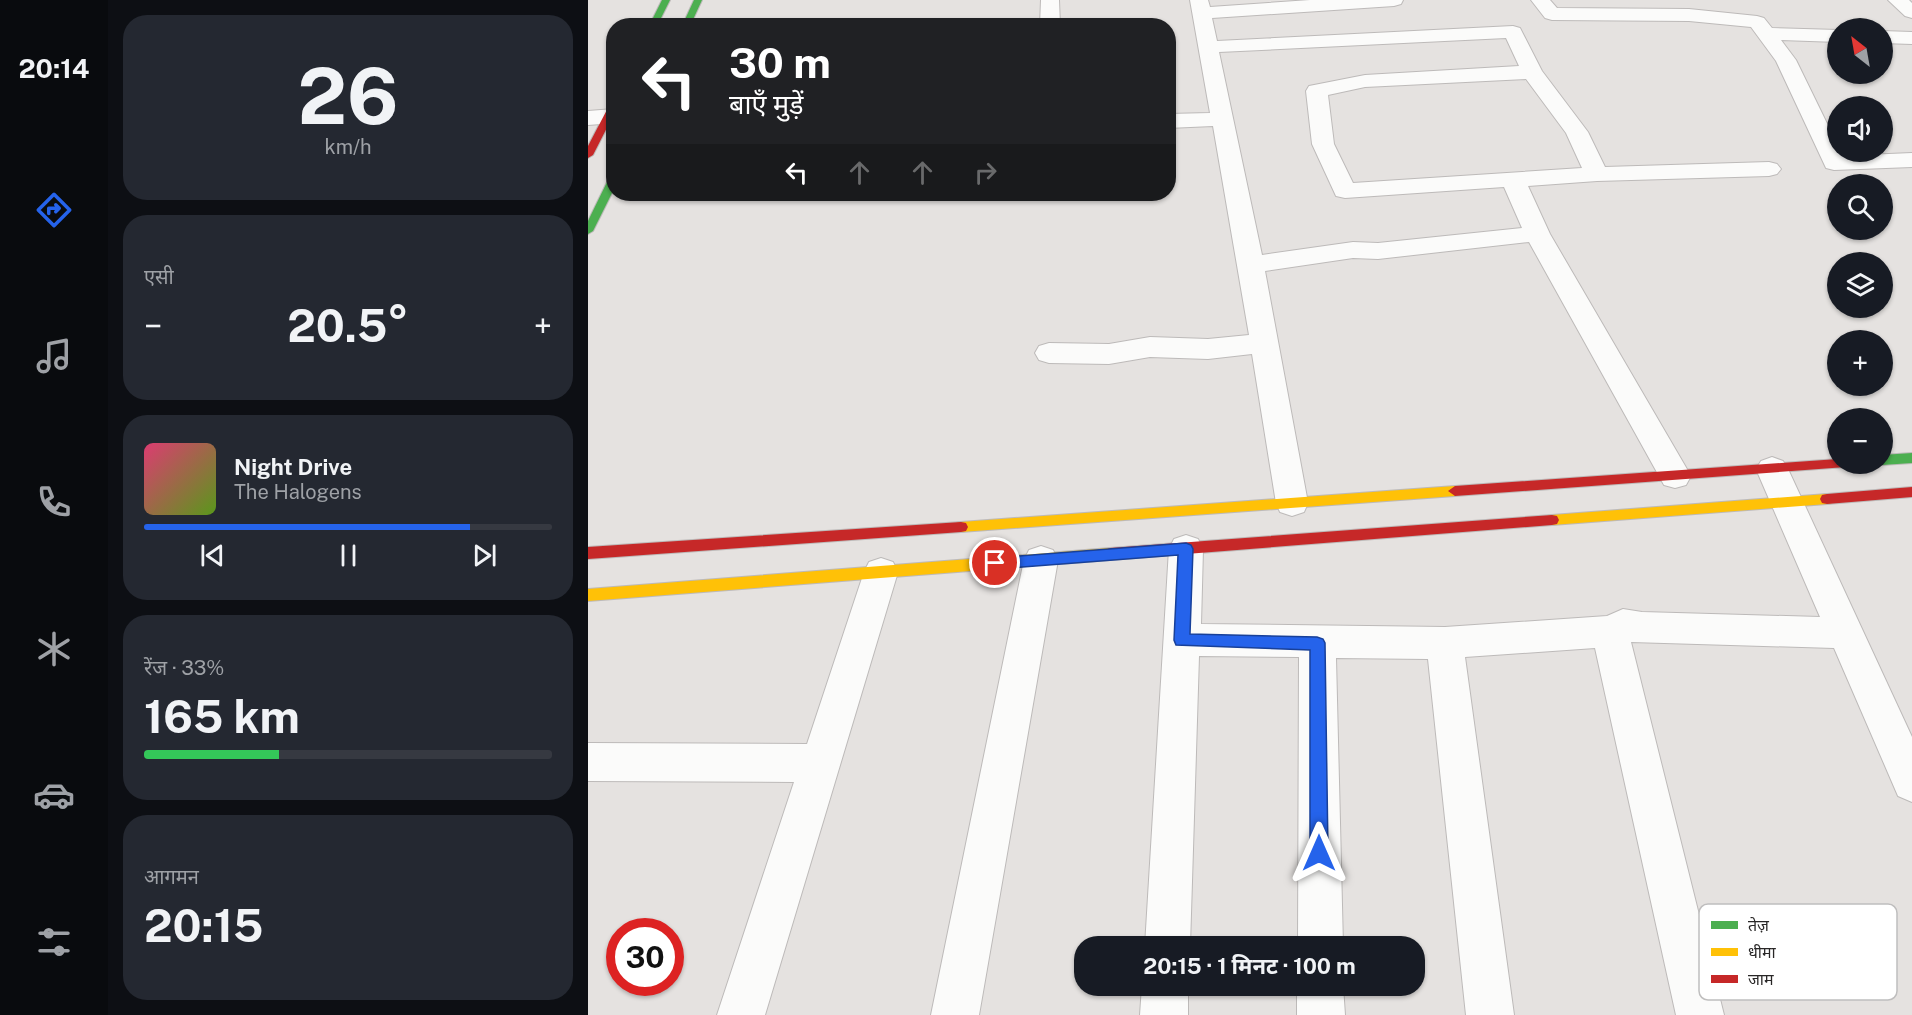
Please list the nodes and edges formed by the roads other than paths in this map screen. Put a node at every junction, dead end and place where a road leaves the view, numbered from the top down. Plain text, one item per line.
1 (666, 0) edge
2 (698, 0) edge
3 (1050, 0) edge
4 (1394, 0) edge
5 (1540, 0) edge
6 (1737, 0) edge
7 (1897, 0) edge
8 (1339, 2) edge
9 (1275, 4) edge
10 (1200, 7) edge
11 (1912, 12) edge
12 (657, 18) edge
13 (690, 18) edge
14 (1050, 18) edge
15 (1744, 20) junction
16 (1766, 34) junction
17 (1827, 36) edge
18 (1893, 37) edge
19 (1912, 38) edge
20 (1209, 46) junction
21 (1532, 72) junction
22 (606, 113) edge
23 (1223, 119) junction
24 (1176, 121) edge
25 (588, 155) edge
26 (1912, 160) edge
27 (1769, 169) dead end
28 (1596, 174) junction
29 (1513, 180) junction
30 (606, 194) edge
31 (588, 231) edge
32 (1537, 234) junction
33 (1251, 265) junction
34 (1266, 343) junction
35 (1049, 352) dead end
36 (1912, 458) edge
37 (1893, 459) edge
38 (1827, 465) edge
39 (1772, 469) junction
40 (1675, 476) junction
41 (1912, 492) edge
42 (1787, 502) junction
43 (1292, 503) junction
44 (1186, 549) junction
45 (588, 553) edge
46 (1041, 560) junction
47 (881, 572) junction
48 (588, 595) edge
49 (1610, 631) junction
50 (1845, 633) junction
51 (1182, 640) junction
52 (1317, 643) junction
53 (1445, 643) junction
54 (588, 762) edge
55 (819, 763) junction
56 (1912, 782) edge
57 (1167, 936) edge
58 (1320, 936) edge
59 (1165, 996) edge
60 (1320, 996) edge
61 (741, 1015) edge
62 (955, 1015) edge
63 (1164, 1015) edge
64 (1321, 1015) edge
65 (1490, 1015) edge
66 (1700, 1015) edge

1 - 12 street
2 - 13 street
3 - 14 street
4 - 8 street
5 - 15 street
6 - 15 street
7 - 11 street
8 - 9 street
9 - 10 street
10 - 20 street
15 - 16 street
16 - 17 street
16 - 26 street
18 - 19 street
20 - 21 street
20 - 23 street
21 - 28 street
21 - 29 street
22 - 25 street
23 - 24 street
23 - 33 street
27 - 28 street
28 - 29 street
29 - 32 street
30 - 31 street
32 - 33 street
32 - 40 street
33 - 34 street
34 - 35 street
34 - 43 street
36 - 37 street
38 - 39 street
39 - 40 street
39 - 42 street
40 - 43 street
41 - 42 street
42 - 44 street
42 - 50 street
43 - 45 street
44 - 46 street
44 - 51 street
46 - 47 street
46 - 62 street
47 - 48 street
47 - 55 street
49 - 50 street
49 - 53 street
49 - 66 street
50 - 56 street
51 - 52 street
51 - 57 street
52 - 53 street
52 - 58 street
53 - 65 street
54 - 55 street
55 - 61 street
59 - 63 street
60 - 64 street

